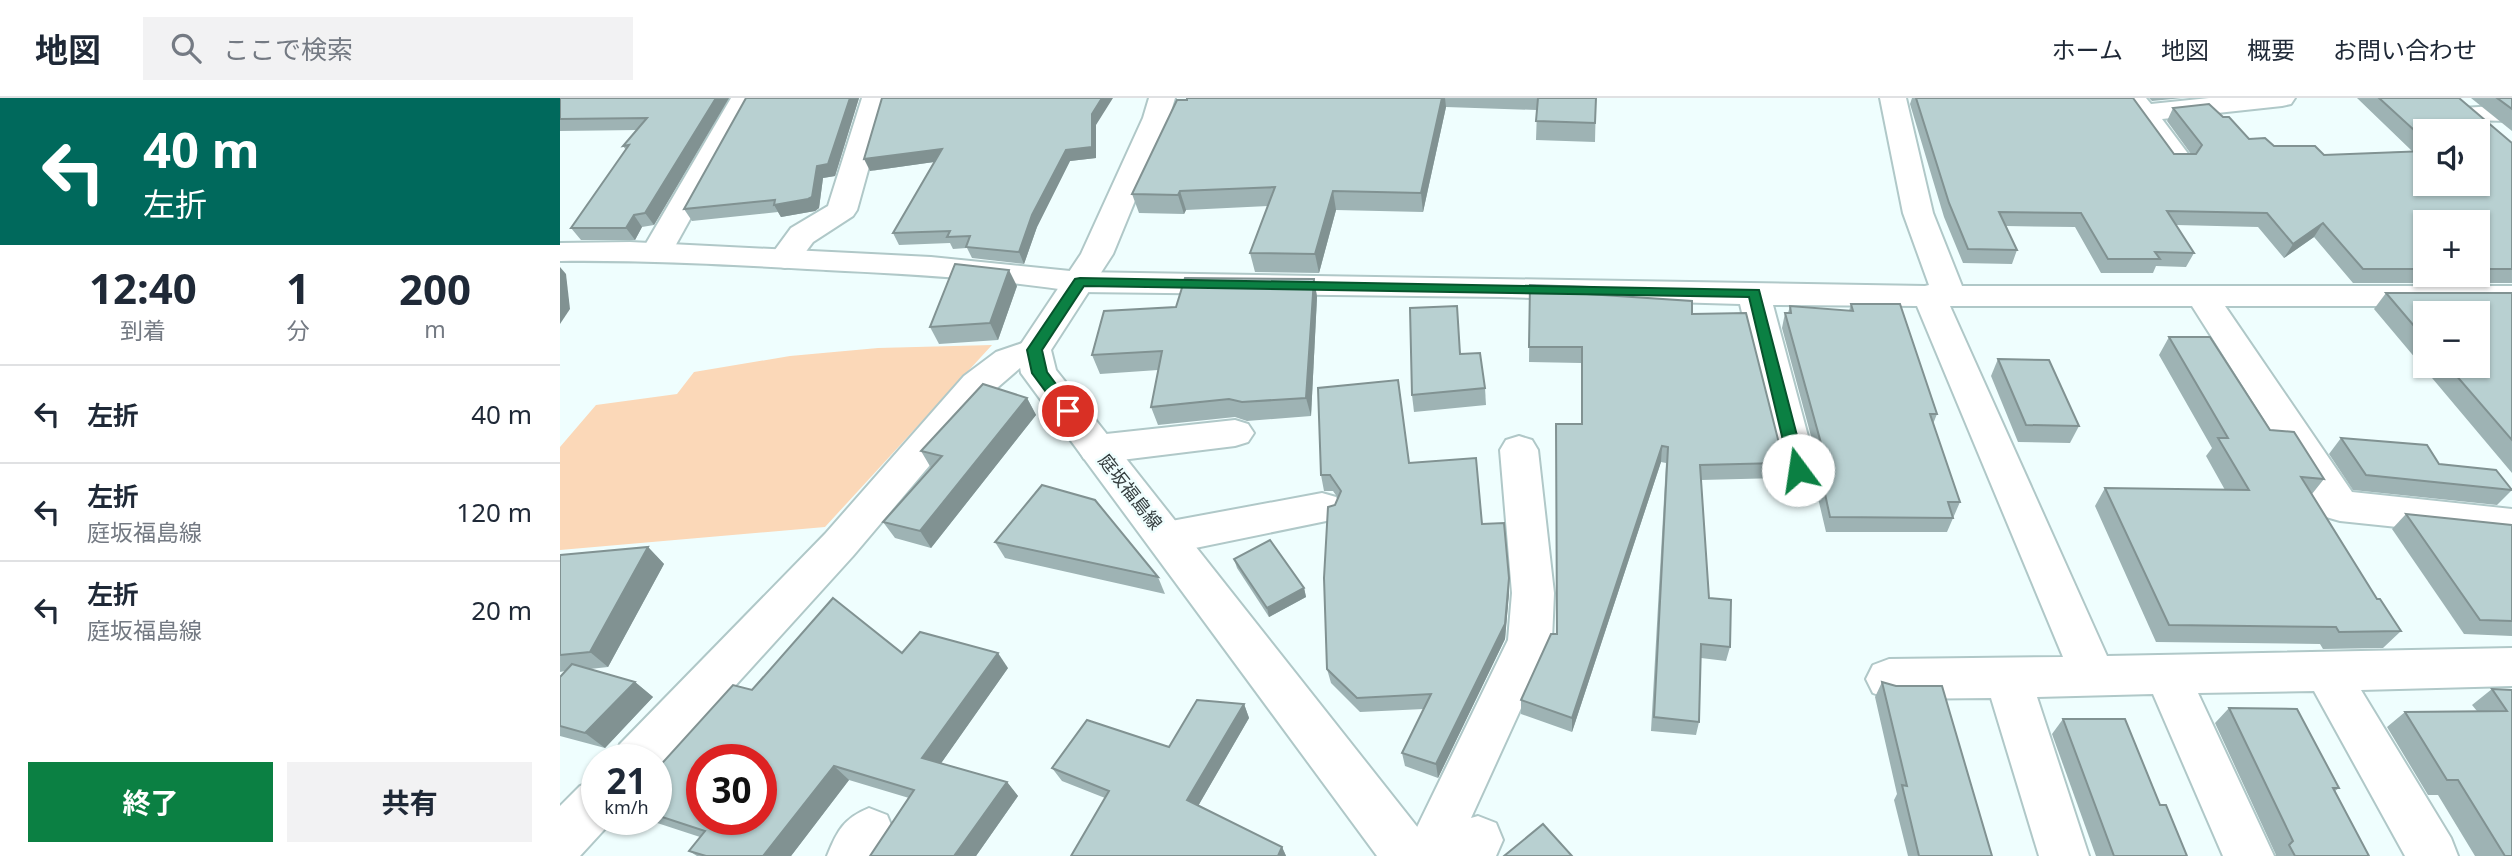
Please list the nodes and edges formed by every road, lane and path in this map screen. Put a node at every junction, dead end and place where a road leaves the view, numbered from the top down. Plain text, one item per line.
1 (744, 98) edge
2 (875, 98) edge
3 (1162, 98) edge
4 (1893, 98) edge
5 (2282, 98) edge
6 (2138, 106) edge
7 (2461, 106) edge
8 (2512, 113) edge
9 (2502, 140) edge
10 (2178, 159) edge
11 (560, 252) edge
12 (657, 252) junction
13 (785, 258) junction
14 (1080, 282) junction
15 (1755, 293) junction
16 (1939, 295) junction
17 (2201, 295) junction
18 (2512, 296) edge
19 (1034, 350) junction
20 (1235, 433) dead end
21 (1097, 449) junction
22 (1519, 450) dead end
23 (1798, 470) dead end
24 (1322, 508) dead end
25 (2512, 524) edge
26 (1166, 538) junction
27 (2512, 667) edge
28 (2326, 671) junction
29 (2167, 675) junction
30 (2093, 676) junction
31 (2008, 678) junction
32 (1889, 679) dead end
33 (652, 744) edge
34 (581, 819) edge
35 (560, 841) edge
36 (1408, 856) edge
37 (1428, 856) edge
38 (2064, 856) edge
39 (2249, 856) edge
40 (2433, 856) edge

1 - 12 street
2 - 13 street
3 - 14 street
4 - 16 street
5 - 6 street
6 - 10 street
7 - 8 street
7 - 9 street
11 - 12 street
12 - 13 street
13 - 14 street
14 - 15 street
14 - 19 street
15 - 16 street
15 - 23 street
16 - 17 street
16 - 30 street
17 - 18 street
17 - 25 street
19 - 21 street, 庭坂福島線
19 - 33 street
20 - 21 street
21 - 26 street, 庭坂福島線
22 - 37 street
24 - 26 street
26 - 36 street, 庭坂福島線
27 - 28 street
28 - 29 street
28 - 40 street
29 - 30 street
29 - 39 street
30 - 31 street
31 - 32 street
31 - 38 street
34 - 35 street

